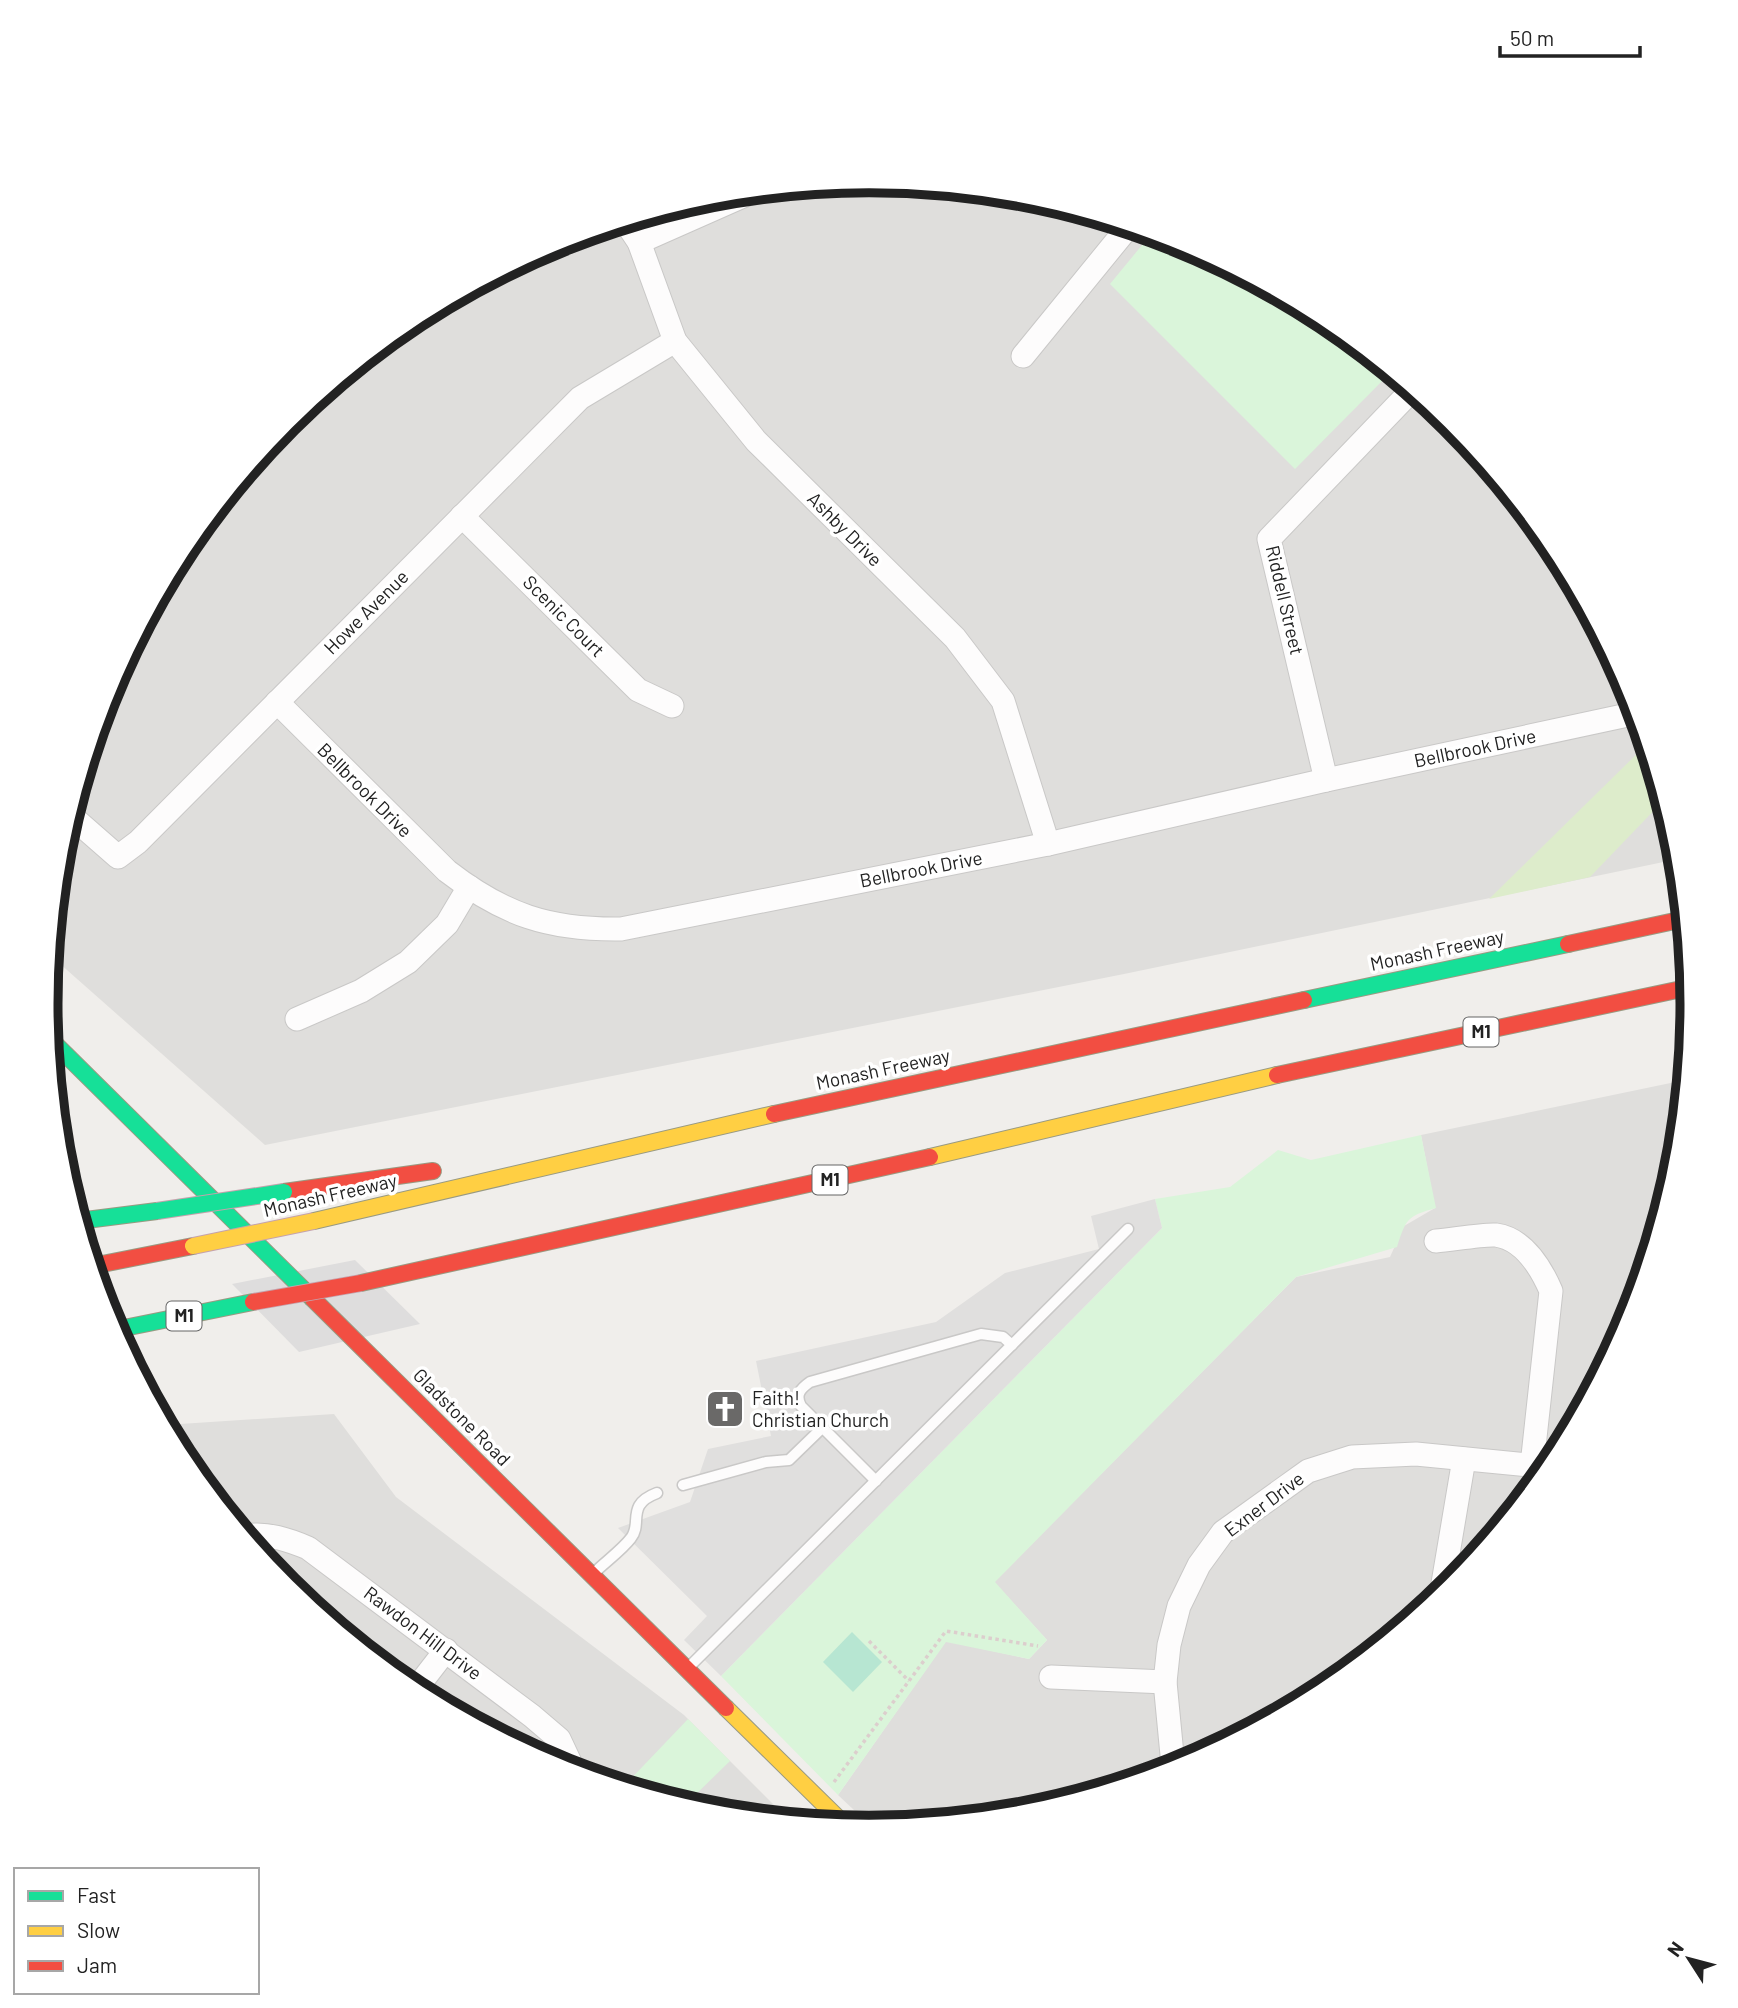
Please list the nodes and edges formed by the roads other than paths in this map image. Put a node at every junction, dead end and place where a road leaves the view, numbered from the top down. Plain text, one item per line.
1 (718, 207) edge
2 (630, 229) edge
3 (1123, 234) edge
4 (639, 242) junction
5 (675, 341) junction
6 (1024, 356) dead end
7 (1406, 396) edge
8 (462, 516) junction
9 (276, 702) junction
10 (672, 706) dead end
11 (1626, 715) edge
12 (1326, 780) junction
13 (78, 822) edge
14 (1048, 845) junction
15 (469, 887) junction
16 (1676, 921) edge
17 (1680, 989) edge
18 (297, 1018) dead end
19 (59, 1048) edge
20 (626, 1148) junction
21 (494, 1163) dead end
22 (455, 1168) dead end
23 (87, 1220) edge
24 (1128, 1229) dead end
25 (1436, 1241) dead end
26 (101, 1264) edge
27 (257, 1308) junction
28 (233, 1322) dead end
29 (126, 1328) edge
30 (1012, 1345) junction
31 (822, 1428) junction
32 (1464, 1459) junction
33 (1541, 1459) edge
34 (1536, 1466) edge
35 (876, 1481) junction
36 (683, 1485) dead end
37 (657, 1493) dead end
38 (255, 1534) edge
39 (592, 1575) junction
40 (1444, 1577) edge
41 (446, 1650) junction
42 (687, 1669) junction
43 (1051, 1677) dead end
44 (422, 1681) edge
45 (1165, 1682) junction
46 (567, 1756) edge
47 (1172, 1756) edge
48 (830, 1814) edge

1 - 4 street
2 - 4 street, Ashby Drive
3 - 6 street
4 - 5 street, Ashby Drive
5 - 8 street, Howe Avenue
5 - 14 street, Ashby Drive
7 - 12 street, Riddell Street
8 - 9 street, Howe Avenue
8 - 10 street, Scenic Court
9 - 13 street, Howe Avenue
9 - 15 street, Bellbrook Drive
11 - 12 street, Bellbrook Drive
12 - 14 street, Bellbrook Drive
14 - 15 street, Bellbrook Drive
15 - 18 street
16 - 20 main road, Monash Freeway
17 - 27 main road, M1, bridge
19 - 39 main road, Gladstone Road
20 - 21 main road
20 - 26 main road, Monash Freeway, bridge
22 - 23 main road, bridge
24 - 30 lane
25 - 33 street
27 - 28 main road
27 - 29 main road, M1
30 - 31 lane
30 - 35 lane
31 - 35 lane
31 - 36 lane
32 - 34 street, Exner Drive
32 - 40 street
32 - 45 street, Exner Drive
35 - 42 lane
37 - 39 lane
38 - 41 street, Rawdon Hill Drive
39 - 42 main road, Gladstone Road
41 - 44 street
41 - 46 street, Rawdon Hill Drive
42 - 48 main road, Gladstone Road
43 - 45 street
45 - 47 street, Exner Drive

